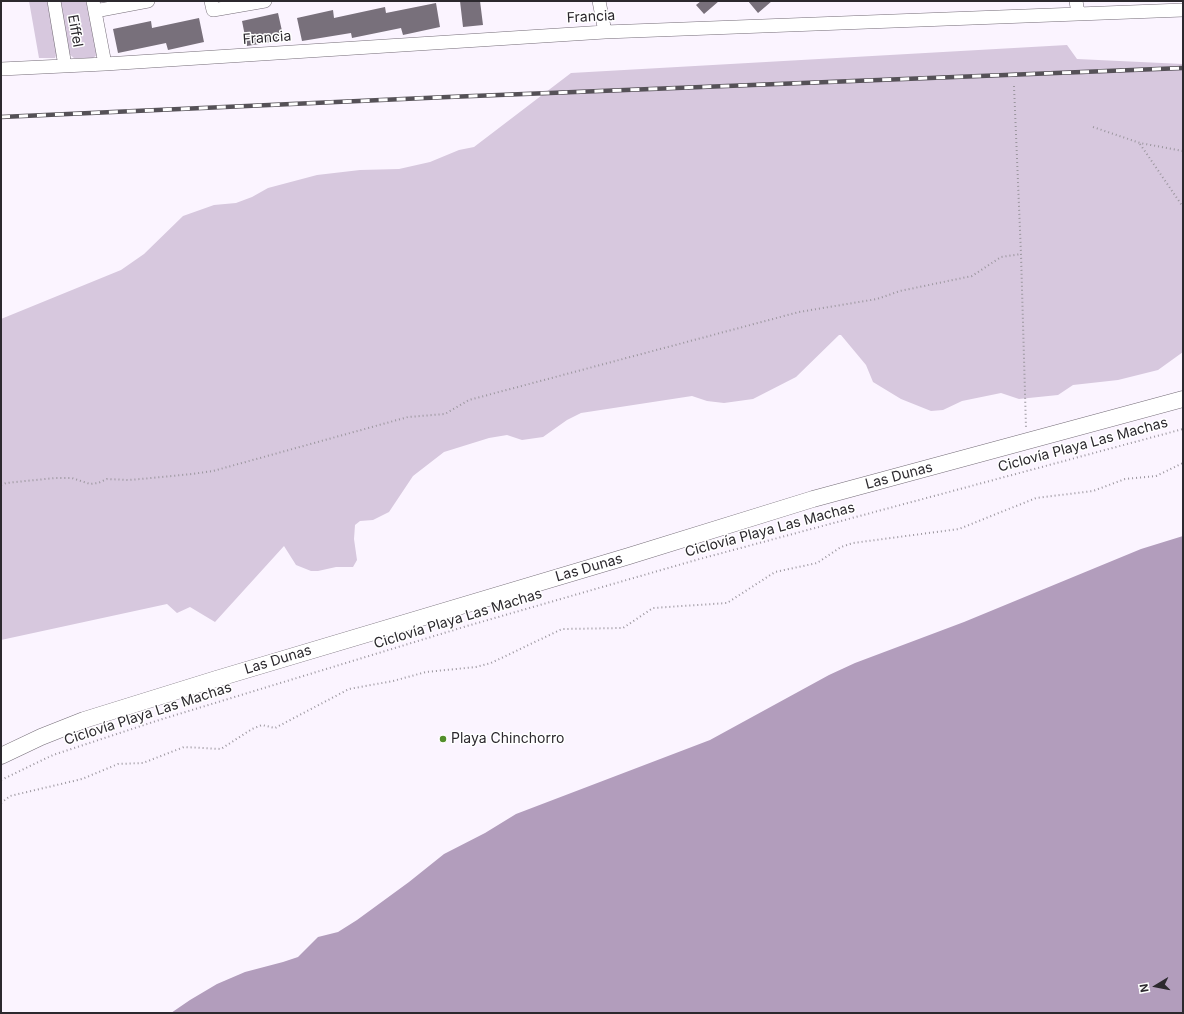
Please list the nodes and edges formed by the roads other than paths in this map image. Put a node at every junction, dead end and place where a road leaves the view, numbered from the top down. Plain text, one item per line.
1 (54, 1) edge
2 (148, 1) edge
3 (265, 1) edge
4 (599, 1) edge
5 (94, 6) edge
6 (212, 6) edge
7 (1077, 7) edge
8 (1183, 10) edge
9 (605, 32) junction
10 (104, 64) junction
11 (65, 66) junction
12 (1, 69) edge
13 (1183, 399) edge
14 (1, 756) edge

1 - 11 street, Eiffel
2 - 5 street
3 - 6 street
4 - 9 street
5 - 10 street, Eiffel
7 - 8 street, Francia
7 - 9 street, Francia
9 - 10 street, Francia
10 - 11 street, Francia
11 - 12 street, Francia
13 - 14 main road, Las Dunas

